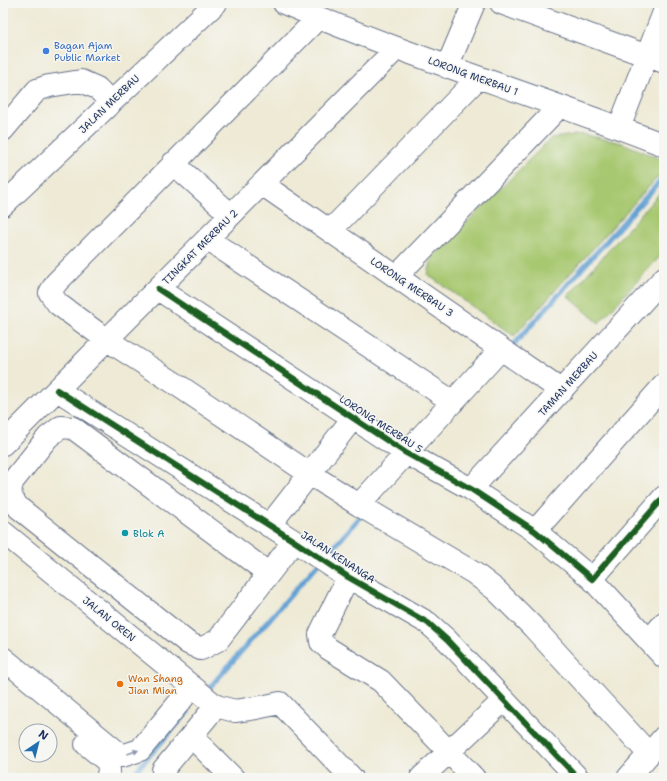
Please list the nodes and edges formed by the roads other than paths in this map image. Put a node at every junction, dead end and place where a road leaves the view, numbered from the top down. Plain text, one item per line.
1 (216, 3) edge
2 (284, 3) edge
3 (474, 3) edge
4 (501, 3) edge
5 (664, 12) edge
6 (318, 18) junction
7 (396, 49) junction
8 (656, 59) edge
9 (447, 67) junction
10 (478, 78) junction
11 (110, 104) junction
12 (559, 107) junction
13 (619, 128) junction
14 (3, 130) edge
15 (664, 146) edge
16 (173, 163) junction
17 (262, 184) junction
18 (3, 205) edge
19 (231, 215) junction
20 (330, 231) junction
21 (208, 239) junction
22 (396, 276) junction
23 (661, 287) edge
24 (158, 289) junction
25 (107, 340) junction
26 (501, 349) junction
27 (664, 385) edge
28 (57, 390) junction
29 (562, 391) junction
30 (453, 402) junction
31 (353, 418) junction
32 (3, 444) edge
33 (406, 453) junction
34 (310, 474) junction
35 (471, 490) junction
36 (664, 497) edge
37 (359, 505) junction
38 (269, 526) junction
39 (535, 531) junction
40 (3, 532) edge
41 (294, 541) junction
42 (348, 577) junction
43 (265, 578) junction
44 (592, 579) junction
45 (664, 623) edge
46 (649, 641) junction
47 (664, 657) edge
48 (3, 658) edge
49 (3, 676) edge
50 (192, 687) junction
51 (504, 700) junction
52 (216, 706) junction
53 (191, 736) junction
54 (664, 737) edge
55 (449, 752) junction
56 (649, 754) junction
57 (107, 778) edge
58 (164, 778) edge
59 (233, 778) edge
60 (352, 778) edge
61 (421, 778) edge
62 (474, 778) edge
63 (578, 778) edge
64 (628, 778) edge

1 - 11 street, JALAN MERBAU
2 - 6 street, LORONG MERBAU 1
3 - 9 street
4 - 8 street
5 - 8 street
6 - 7 street, LORONG MERBAU 1
6 - 16 street
7 - 9 street, LORONG MERBAU 1
7 - 17 street, TINGKAT MERBAU 2
8 - 13 street
9 - 10 street, LORONG MERBAU 1
10 - 12 street, LORONG MERBAU 1
10 - 20 street
11 - 14 street
11 - 18 street, JALAN MERBAU
12 - 13 street, LORONG MERBAU 1
12 - 22 street
13 - 15 street, LORONG MERBAU 1
16 - 19 street
16 - 25 street
17 - 19 street, TINGKAT MERBAU 2
17 - 20 street, LORONG MERBAU 3
19 - 21 street, TINGKAT MERBAU 2
20 - 22 street, LORONG MERBAU 3
21 - 24 street, TINGKAT MERBAU 2
21 - 30 street
22 - 26 street, LORONG MERBAU 3
23 - 29 street, TAMAN MERBAU
24 - 25 street, TINGKAT MERBAU 2
24 - 31 street, LORONG MERBAU 5
25 - 28 street, TINGKAT MERBAU 2
25 - 34 street
26 - 29 street, LORONG MERBAU 3
26 - 30 street
27 - 39 street
28 - 32 street, TINGKAT MERBAU 2
28 - 38 street, JALAN KENANGA
29 - 35 street, TAMAN MERBAU
30 - 33 street
31 - 33 street, LORONG MERBAU 5
31 - 34 street
33 - 35 street, LORONG MERBAU 5
33 - 37 street
34 - 37 street
34 - 38 street
35 - 39 street, LORONG MERBAU 5
36 - 44 street
37 - 56 street
38 - 41 street, JALAN KENANGA
39 - 44 street, LORONG MERBAU 5
40 - 50 street, JALAN OREN
41 - 42 street, JALAN KENANGA
41 - 43 street
42 - 51 street, JALAN KENANGA
42 - 55 street
43 - 43 street
44 - 46 street, LORONG MERBAU 5
45 - 46 street
46 - 47 street, LORONG MERBAU 5
48 -> 50 street
49 - 57 street
50 - 52 street, JALAN OREN
51 - 55 street
51 - 63 street, JALAN KENANGA
52 - 53 street
52 - 60 street
53 - 58 street
53 - 59 street
54 - 56 street
55 - 61 street
55 - 62 street
56 - 64 street

